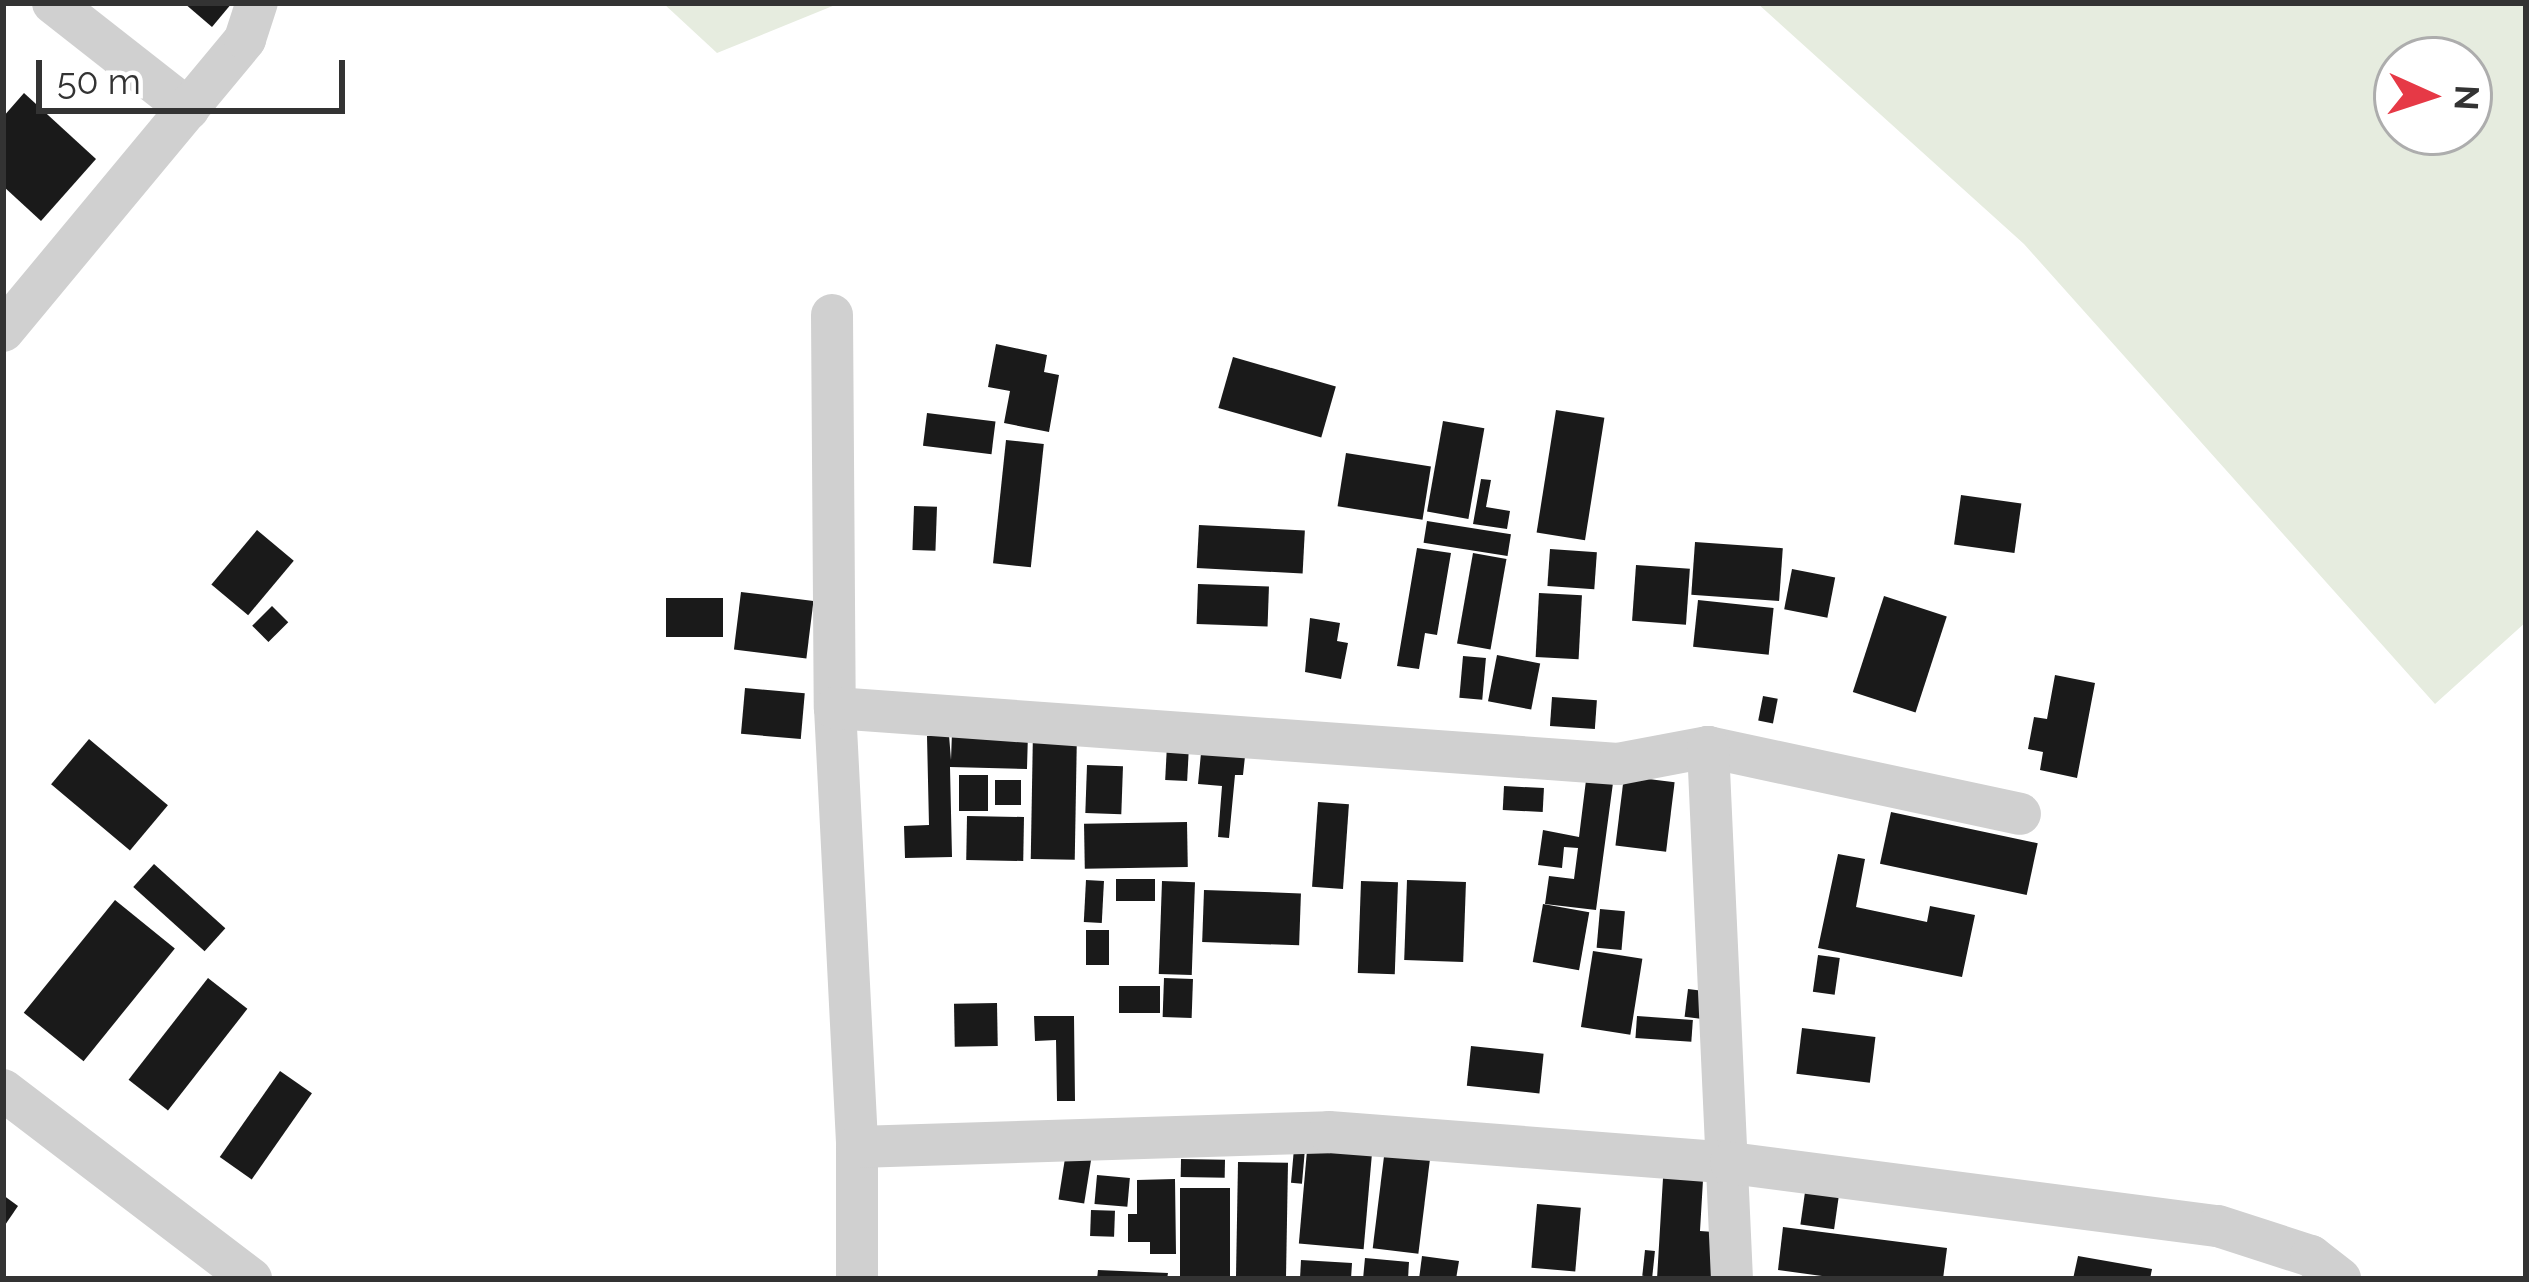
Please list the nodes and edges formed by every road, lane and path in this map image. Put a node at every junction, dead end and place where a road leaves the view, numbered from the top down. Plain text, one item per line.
1 (53, 3) edge
2 (257, 3) edge
3 (188, 109) junction
4 (832, 315) dead end
5 (3, 331) edge
6 (835, 709) junction
7 (1708, 748) junction
8 (2020, 814) dead end
9 (3, 1090) edge
10 (857, 1147) junction
11 (1731, 1163) junction
12 (251, 1279) edge
13 (857, 1279) edge
14 (1732, 1279) edge
15 (2339, 1279) edge

1 - 3 street
2 - 3 street
3 - 5 street
4 - 6 street
6 - 7 street
6 - 10 street
7 - 8 street
7 - 11 street
9 - 12 street
10 - 11 street
10 - 13 street
11 - 14 street
11 - 15 street

